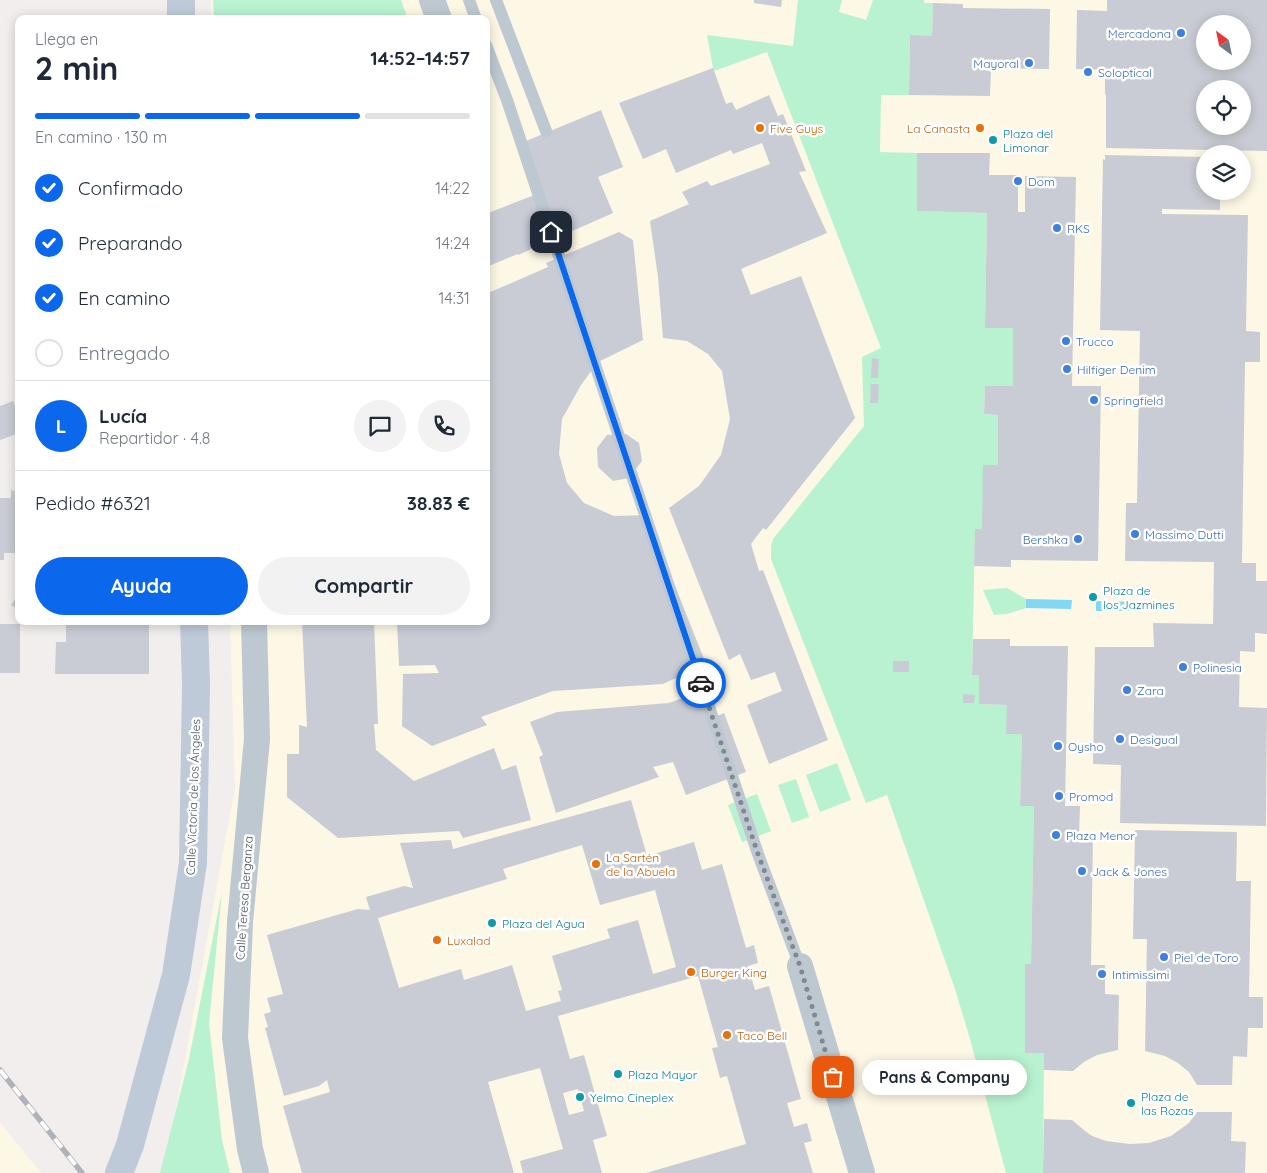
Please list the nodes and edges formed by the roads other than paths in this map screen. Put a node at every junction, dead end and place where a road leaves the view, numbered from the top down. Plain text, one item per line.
1 (181, 0) edge
2 (432, 0) edge
3 (469, 0) edge
4 (496, 0) edge
5 (182, 15) edge
6 (438, 15) edge
7 (475, 15) edge
8 (490, 55) edge
9 (546, 131) dead end
10 (194, 625) edge
11 (254, 625) edge
12 (800, 966) joint
13 (119, 1173) edge
14 (256, 1173) edge
15 (862, 1173) edge

1 - 5 main road
2 - 6 street
3 - 7 lane
4 - 9 lane
8 - 12 lane
10 - 13 main road, Calle Victoria de los Ángeles
11 - 14 street, Calle Teresa Berganza
12 - 15 street

